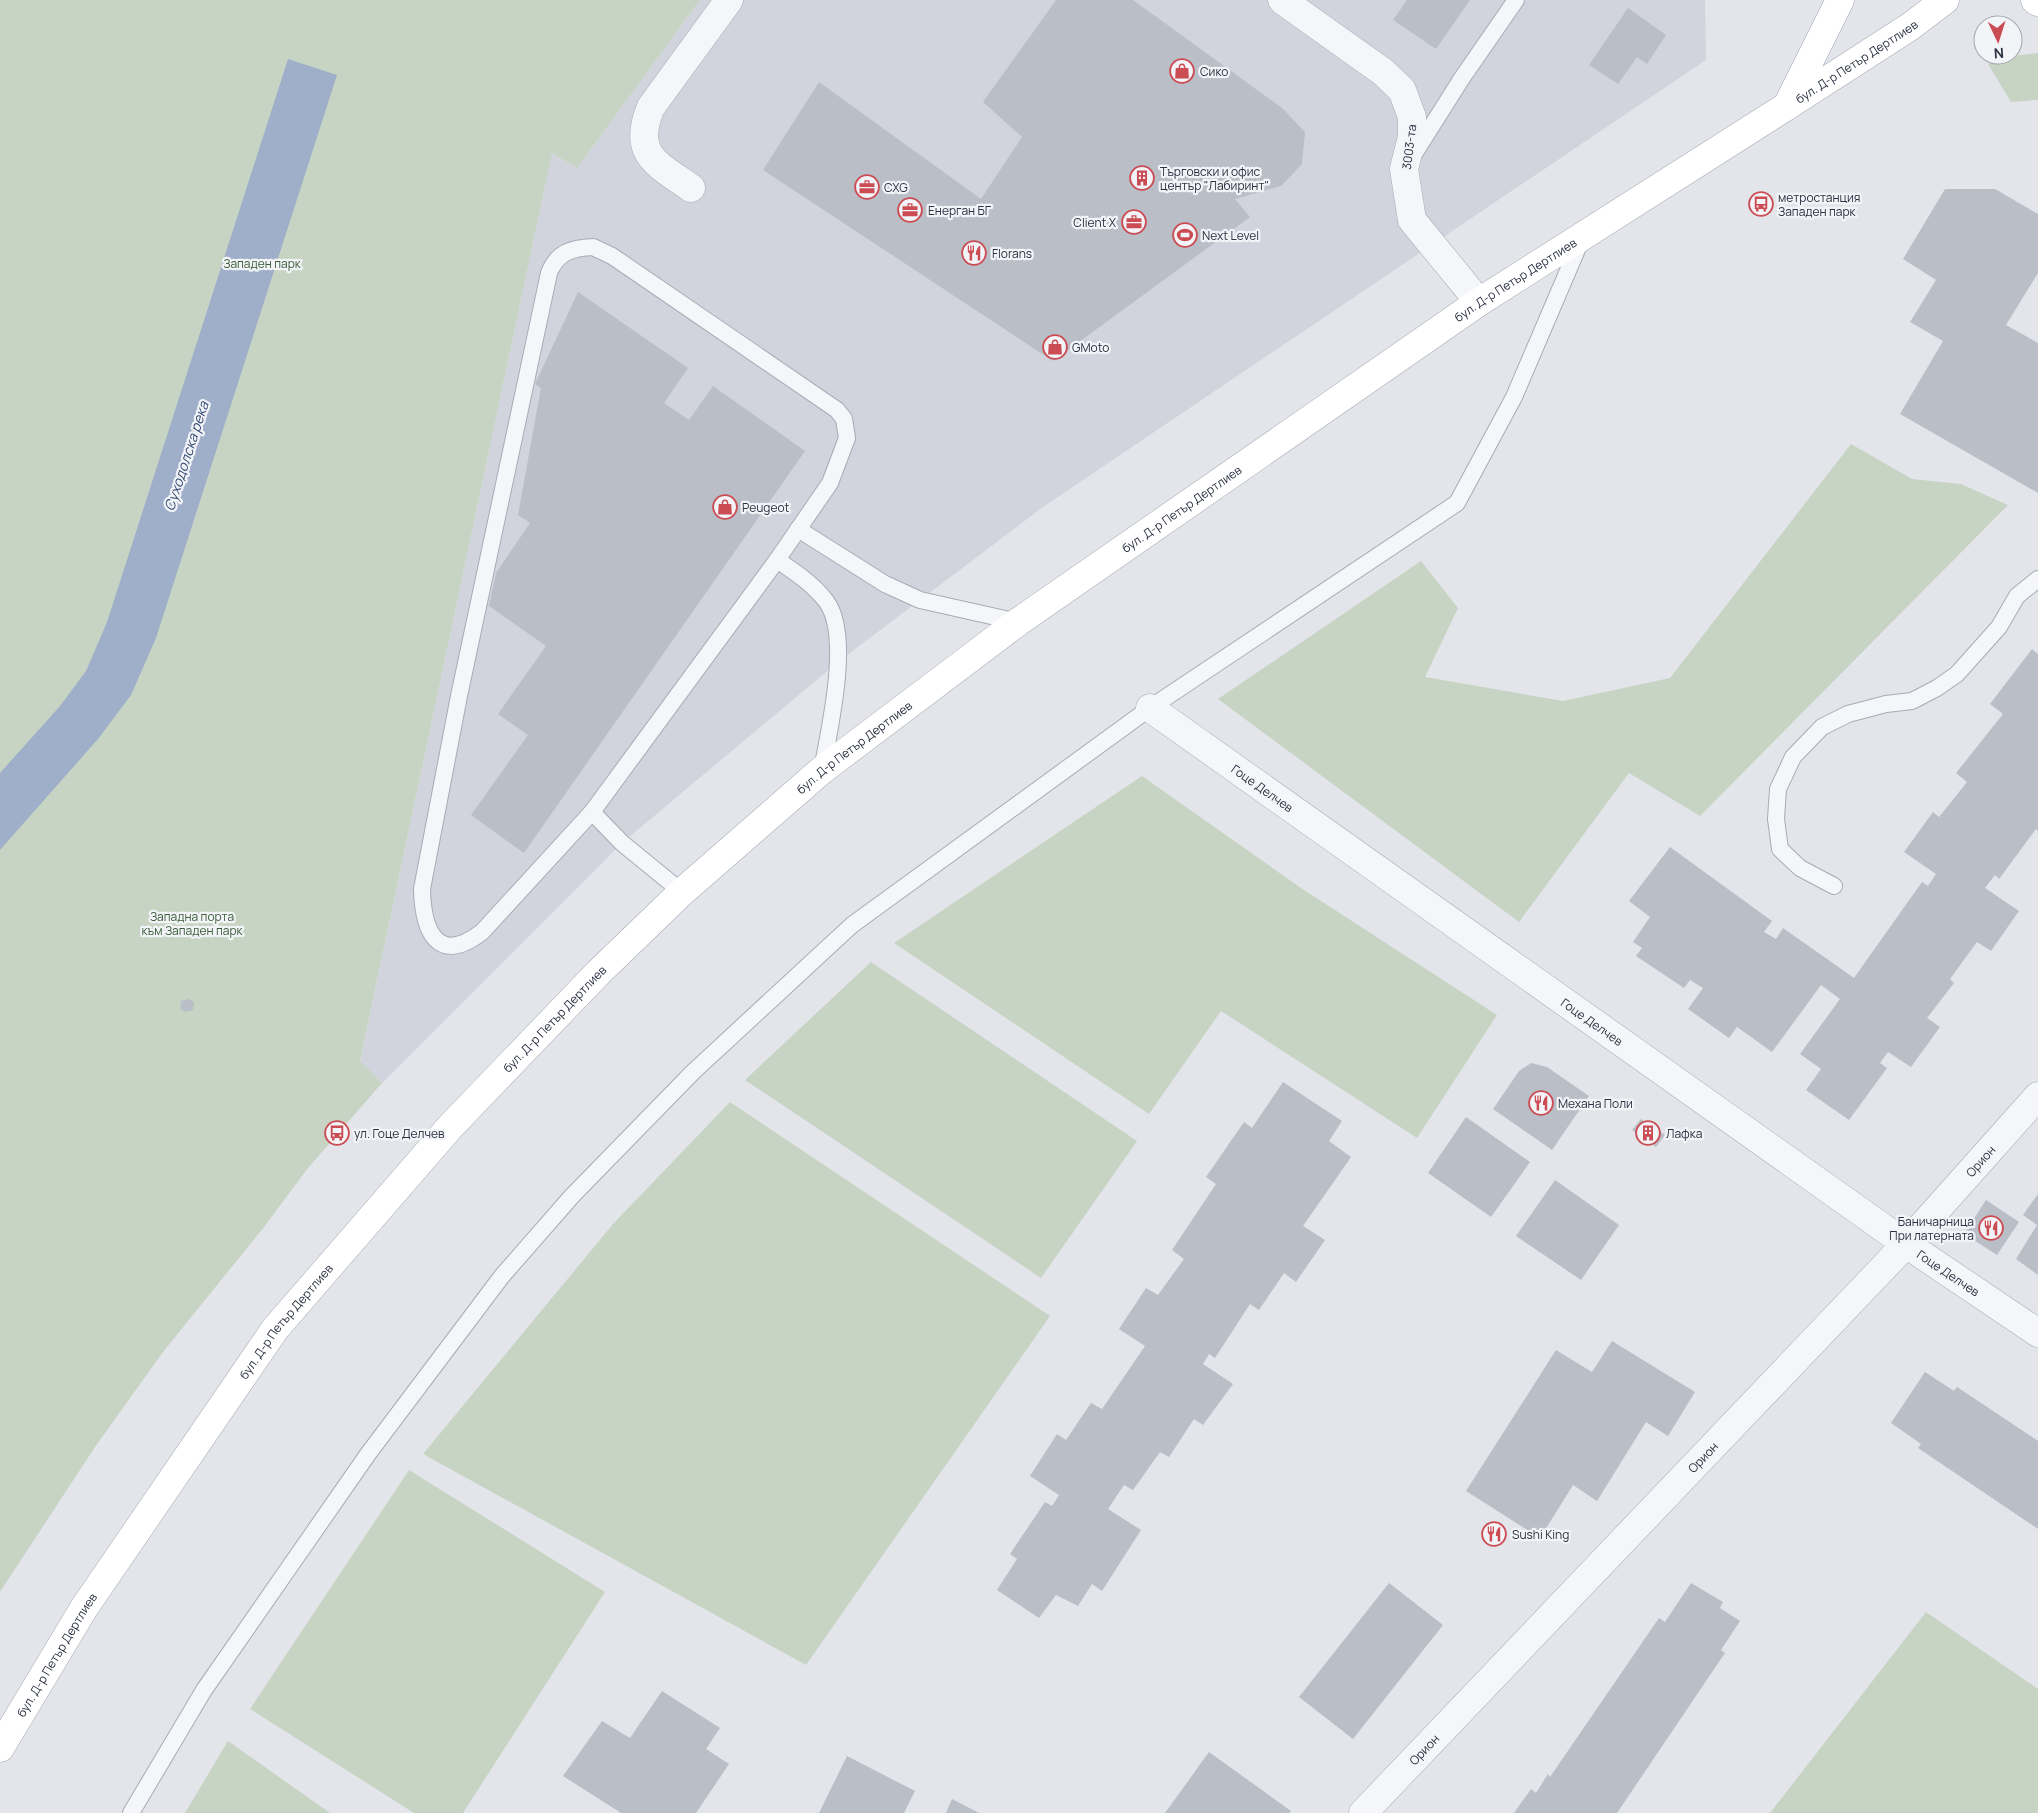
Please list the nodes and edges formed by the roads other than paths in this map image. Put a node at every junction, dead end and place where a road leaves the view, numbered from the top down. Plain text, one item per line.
1 (729, 0) edge
2 (1282, 0) edge
3 (1516, 0) edge
4 (1840, 0) edge
5 (1945, 0) edge
6 (1787, 106) junction
7 (1404, 169) junction
8 (691, 188) dead end
9 (1585, 233) junction
10 (1479, 302) junction
11 (798, 529) junction
12 (777, 560) junction
13 (2038, 579) edge
14 (1018, 622) junction
15 (1150, 708) junction
16 (822, 770) junction
17 (592, 812) junction
18 (1834, 886) dead end
19 (682, 892) junction
20 (2038, 1096) edge
21 (1906, 1244) junction
22 (2038, 1333) edge
23 (0, 1748) edge
24 (131, 1813) edge
25 (1362, 1813) edge

1 - 8 street
2 - 7 street, 3003-та
3 - 7 lane
4 - 6 main road
5 - 6 main road, бул. Д-р Петър Дертлиев
6 - 9 main road, бул. Д-р Петър Дертлиев
7 - 10 street, 3003-та
9 - 10 main road, бул. Д-р Петър Дертлиев
9 - 15 lane
10 - 14 main road, бул. Д-р Петър Дертлиев
11 - 12 lane
11 - 14 lane
11 - 17 lane
12 - 16 lane
12 - 17 lane
13 - 18 lane
14 - 16 main road, бул. Д-р Петър Дертлиев
15 - 21 street, Гоце Делчев
15 - 24 lane
16 - 19 main road, бул. Д-р Петър Дертлиев
17 - 19 lane
19 - 23 main road, бул. Д-р Петър Дертлиев
20 - 21 street, Орион
21 - 22 street, Гоце Делчев
21 - 25 street, Орион

